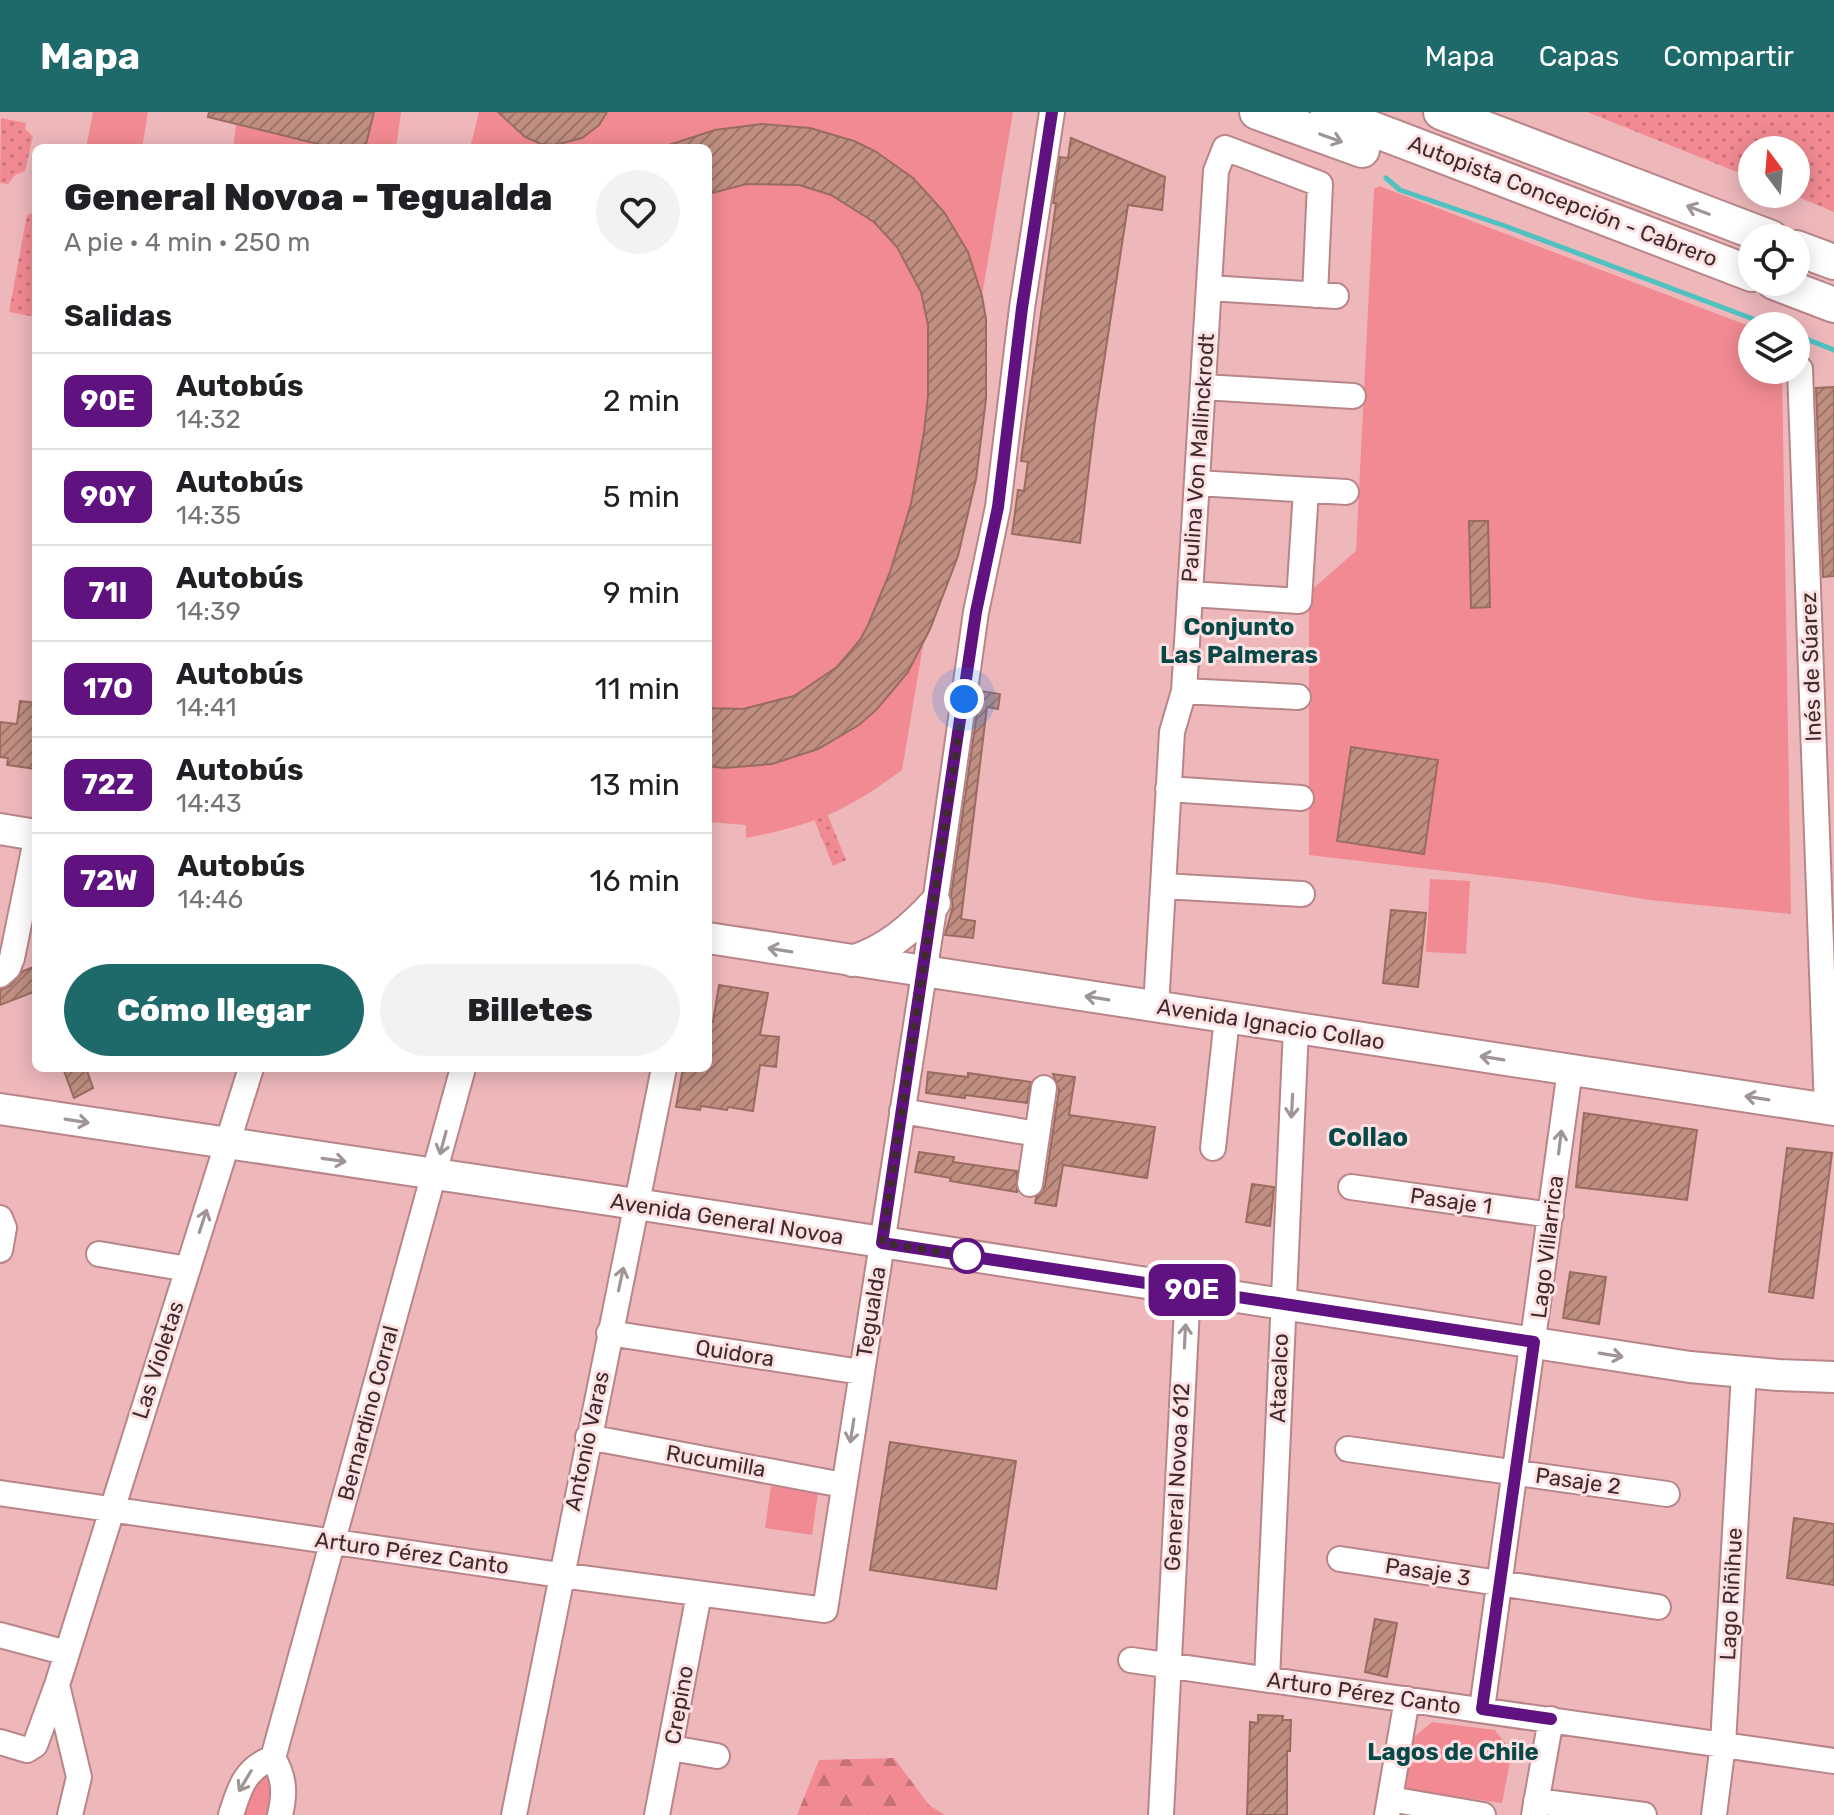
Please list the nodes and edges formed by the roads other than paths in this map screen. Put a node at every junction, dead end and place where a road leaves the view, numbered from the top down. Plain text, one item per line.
1 (1052, 112) edge
2 (1257, 112) edge
3 (1328, 112) edge
4 (1441, 112) edge
5 (1738, 225) edge
6 (1646, 234) junction
7 (1810, 253) edge
8 (1834, 262) edge
9 (1738, 269) edge
10 (1209, 288) junction
11 (1810, 296) edge
12 (1834, 305) edge
13 (1801, 384) edge
14 (1203, 387) junction
15 (1353, 396) dead end
16 (1197, 483) junction
17 (1306, 490) junction
18 (1346, 492) dead end
19 (1190, 594) junction
20 (1184, 691) junction
21 (1298, 697) dead end
22 (1168, 789) junction
23 (1301, 798) dead end
24 (0, 829) edge
25 (32, 836) edge
26 (32, 857) edge
27 (1163, 886) junction
28 (1302, 894) dead end
29 (935, 903) junction
30 (712, 939) edge
31 (852, 961) junction
32 (924, 972) junction
33 (0, 975) edge
34 (1156, 1007) junction
35 (1227, 1018) junction
36 (1296, 1028) junction
37 (1570, 1070) junction
38 (250, 1072) edge
39 (462, 1072) edge
40 (663, 1072) edge
41 (1044, 1088) dead end
42 (0, 1109) edge
43 (1830, 1109) edge
44 (902, 1111) junction
45 (1037, 1134) junction
46 (227, 1145) junction
47 (1213, 1148) dead end
48 (434, 1175) junction
49 (1030, 1184) dead end
50 (1351, 1187) dead end
51 (636, 1204) junction
52 (1551, 1215) junction
53 (0, 1218) edge
54 (882, 1243) junction
55 (0, 1250) edge
56 (99, 1254) dead end
57 (188, 1269) junction
58 (1188, 1289) junction
59 (1282, 1303) junction
60 (609, 1333) junction
61 (1534, 1342) junction
62 (861, 1372) junction
63 (1744, 1373) junction
64 (1834, 1377) edge
65 (588, 1437) junction
66 (1348, 1449) dead end
67 (1516, 1473) junction
68 (843, 1485) junction
69 (0, 1493) edge
70 (1667, 1494) dead end
71 (111, 1509) junction
72 (333, 1542) junction
73 (1340, 1559) dead end
74 (560, 1575) junction
75 (1500, 1583) junction
76 (699, 1594) junction
77 (1658, 1607) dead end
78 (825, 1610) joint
79 (0, 1635) edge
80 (67, 1653) junction
81 (1131, 1660) dead end
82 (1166, 1665) junction
83 (1267, 1679) junction
84 (57, 1685) junction
85 (1407, 1699) junction
86 (1482, 1709) junction
87 (1516, 1714) junction
88 (1551, 1719) junction
89 (0, 1742) edge
90 (1723, 1744) junction
91 (671, 1748) junction
92 (717, 1756) dead end
93 (273, 1758) junction
94 (1834, 1761) edge
95 (1543, 1762) junction
96 (1389, 1807) edge
97 (1535, 1808) edge
98 (70, 1815) edge
99 (231, 1815) edge
100 (280, 1815) edge
101 (514, 1815) edge
102 (657, 1815) edge
103 (1161, 1815) edge
104 (1483, 1815) edge
105 (1644, 1815) edge
106 (1714, 1815) edge

1 - 29 street, Tegualda
2 -> 6 highway
3 - 6 highway, Autopista Concepción - Cabrero
5 -> 4 highway, Autopista Concepción - Cabrero
6 - 9 highway, Autopista Concepción - Cabrero
7 - 8 highway
10 - 10 street, Paulina Von Mallinckrodt
10 - 14 street, Paulina Von Mallinckrodt
11 - 12 highway
13 - 43 street, Inés de Súarez
14 - 15 street
14 - 16 street, Paulina Von Mallinckrodt
16 - 17 street
16 - 19 street, Paulina Von Mallinckrodt
17 - 18 street
17 - 19 street
19 - 20 street, Paulina Von Mallinckrodt
20 - 21 street
20 - 22 street, Paulina Von Mallinckrodt
22 - 23 street
22 - 27 street, Paulina Von Mallinckrodt
24 - 25 main road
26 - 33 street
27 - 28 street
27 - 34 street, Paulina Von Mallinckrodt
29 - 31 main road
29 - 32 street, Tegualda
31 -> 30 main road, Avenida Ignacio Collao
31 - 32 main road, Avenida Ignacio Collao
34 -> 32 main road, Avenida Ignacio Collao
32 - 44 street, Tegualda
34 - 35 main road, Avenida Ignacio Collao
35 - 36 main road, Avenida Ignacio Collao
35 - 47 street
37 -> 36 main road, Avenida Ignacio Collao
36 -> 59 street, Atacalco
43 -> 37 main road, Avenida Ignacio Collao
52 -> 37 street, Lago Villarrica
38 - 46 street, Las Violetas
39 -> 48 street, Bernardino Corral
40 - 51 street, Antonio Varas
41 - 45 street
42 -> 46 main road, Avenida General Novoa
44 - 45 street
44 - 54 street, Tegualda
45 - 49 street
46 -> 48 main road, Avenida General Novoa
57 -> 46 street, Las Violetas
48 - 51 main road, Avenida General Novoa
48 - 72 street, Bernardino Corral
50 - 52 street, Pasaje 1
51 - 54 main road, Avenida General Novoa
60 -> 51 street, Antonio Varas
52 - 61 street, Lago Villarrica
53 - 55 street
54 - 58 main road, Avenida General Novoa
54 - 62 street, Tegualda
56 - 57 street
57 - 71 street, Las Violetas
58 - 59 main road, Avenida General Novoa
82 -> 58 street, General Novoa 612
59 - 61 main road, Avenida General Novoa
59 - 83 street, Atacalco
60 - 62 street, Quidora
60 - 65 street, Antonio Varas
61 -> 63 main road, Avenida General Novoa
61 - 67 street, Lago Villarrica
62 -> 68 street, Tegualda
63 - 64 main road, Avenida General Novoa
63 - 90 street, Lago Riñihue
65 - 68 street, Rucumilla
65 - 74 street, Antonio Varas
66 - 67 street, Pasaje 2
67 - 70 street, Pasaje 2
67 - 75 street, Lago Villarrica
68 - 78 street, Tegualda
69 - 71 street, Arturo Pérez Canto
71 - 72 street, Arturo Pérez Canto
71 - 80 street, Las Violetas
72 - 74 street, Arturo Pérez Canto
72 - 93 street, Bernardino Corral
73 - 75 street, Pasaje 3
74 - 76 street, Arturo Pérez Canto
74 - 101 street, Antonio Varas
75 - 77 street, Pasaje 3
75 - 86 street, Lago Villarrica
76 - 78 street, Arturo Pérez Canto
76 - 91 street, Crepino
79 - 80 street
80 - 84 street, Las Violetas
81 - 82 street, Arturo Pérez Canto
82 - 83 street, Arturo Pérez Canto
82 - 103 street, General Novoa 612
83 - 85 street, Arturo Pérez Canto
84 - 89 street, Las Violetas
84 - 98 street
85 - 86 street, Arturo Pérez Canto
85 - 96 street
86 - 87 street, Arturo Pérez Canto
87 - 88 street, Arturo Pérez Canto
87 - 95 street
88 - 90 street, Arturo Pérez Canto
88 - 95 street
90 - 94 street, Arturo Pérez Canto
90 - 106 street, Lago Riñihue
91 - 92 street
91 - 102 street, Crepino
93 -> 99 street
93 - 100 street
95 - 97 street
96 - 104 street
97 - 105 street

